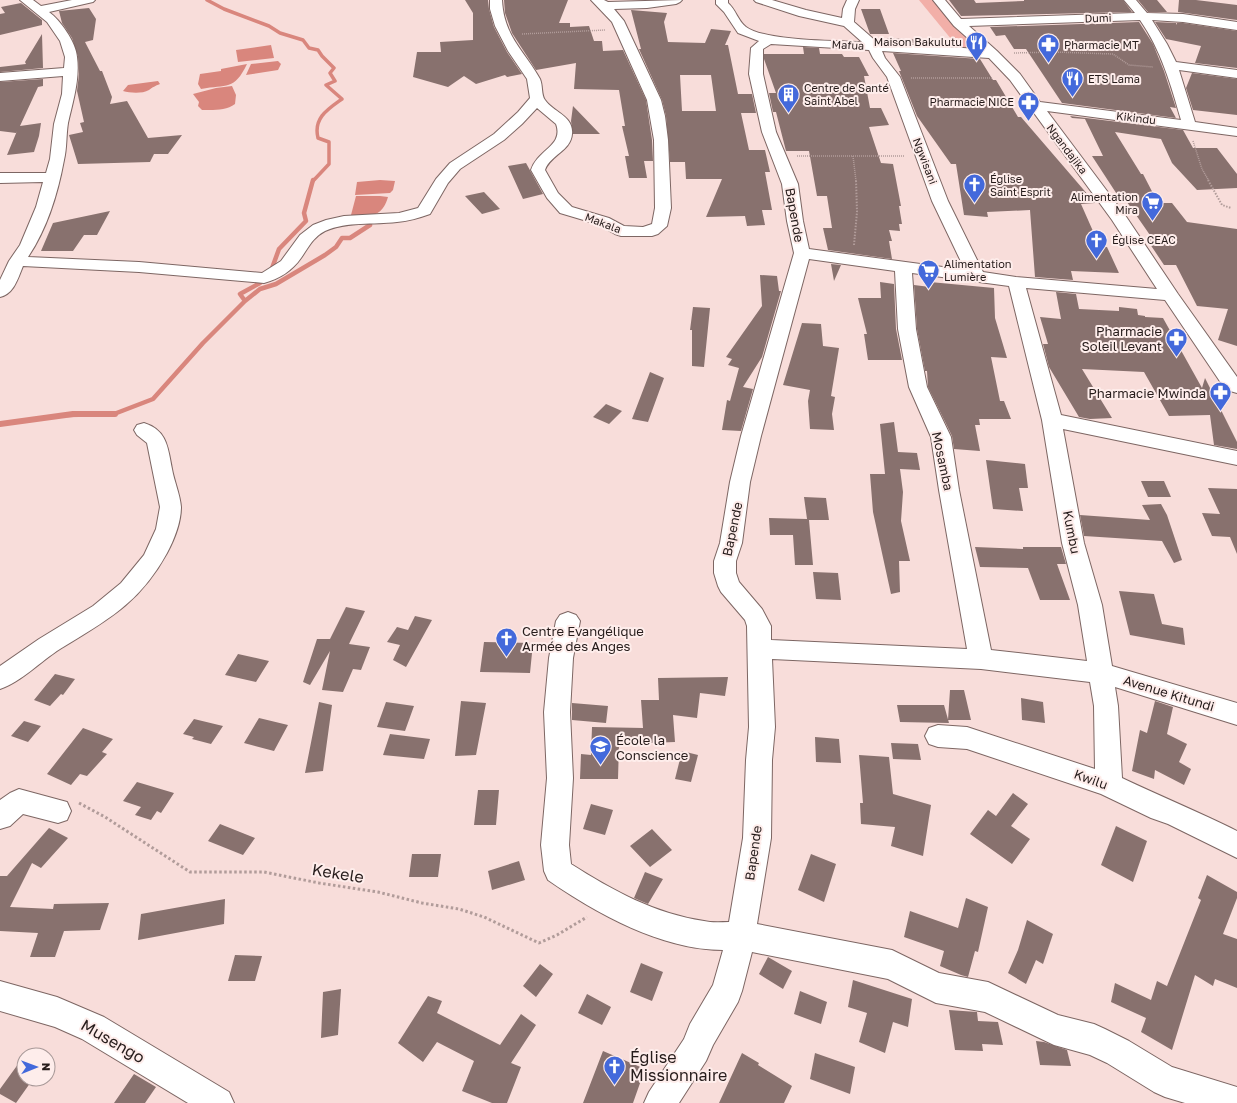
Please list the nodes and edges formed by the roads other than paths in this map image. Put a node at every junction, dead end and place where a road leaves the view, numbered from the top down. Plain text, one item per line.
1 (26, 0) edge
2 (89, 0) edge
3 (496, 0) edge
4 (676, 0) edge
5 (722, 0) edge
6 (760, 0) edge
7 (853, 0) edge
8 (939, 0) edge
9 (1130, 0) edge
10 (601, 3) edge
11 (40, 10) junction
12 (1145, 16) junction
13 (848, 23) junction
14 (958, 23) junction
15 (1237, 26) edge
16 (768, 40) junction
17 (874, 46) junction
18 (993, 54) junction
19 (1172, 67) junction
20 (70, 71) junction
21 (1237, 74) edge
22 (0, 77) edge
23 (537, 98) junction
24 (1035, 105) junction
25 (1189, 125) junction
26 (1237, 132) edge
27 (52, 177) junction
28 (0, 178) edge
29 (802, 254) junction
30 (17, 261) junction
31 (903, 266) junction
32 (976, 276) junction
33 (1016, 282) junction
34 (0, 292) edge
35 (1170, 295) junction
36 (1237, 387) edge
37 (1052, 420) junction
38 (144, 430) dead end
39 (1237, 458) edge
40 (568, 621) dead end
41 (760, 649) junction
42 (981, 659) junction
43 (1101, 673) junction
44 (0, 679) edge
45 (1237, 714) edge
46 (938, 736) dead end
47 (1109, 785) junction
48 (58, 811) road end
49 (0, 817) edge
50 (1237, 844) edge
51 (740, 936) junction
52 (0, 996) edge
53 (218, 1103) edge
54 (660, 1103) edge
55 (1236, 1103) edge

1 - 11 street
2 - 11 street
3 - 23 street
4 - 10 street
5 - 16 street, Mafua
6 - 13 street
7 - 13 street
8 - 14 street, Ngandajika
9 - 12 street
10 - 23 street, Makala
11 - 20 street
12 - 14 street, Dumi
12 - 15 street, Dumi
12 - 19 street
13 - 17 street
14 - 18 street, Ngandajika
16 - 17 street, Mafua
16 - 29 street, Bapende
17 - 18 street, Mafua
17 - 32 street, Ngwisani
18 - 24 street, Ngandajika
19 - 21 street
19 - 25 street
20 - 22 street
20 - 27 street
23 - 30 street
24 - 25 street, Kikindu
24 - 35 street, Ngandajika
25 - 26 street, Kikindu
27 - 28 street
27 - 30 street
29 - 31 street
29 - 41 street, Bapende
30 - 34 street
31 - 32 street
31 - 42 street, Mosamba
32 - 33 street
33 - 35 street
33 - 37 street, Kumbu
35 - 36 street, Ngandajika
37 - 39 street
37 - 43 street, Kumbu
38 - 44 street
40 - 51 street
41 - 42 street, Avenue Kitundi
41 - 51 street, Bapende
42 - 43 street, Avenue Kitundi
43 - 45 street, Avenue Kitundi
43 - 47 street, Kumbu
46 - 47 street, Kwilu
47 - 50 street, Kwilu
48 - 49 street
51 - 54 street, Bapende
51 - 55 street
52 - 53 street, Musengo

